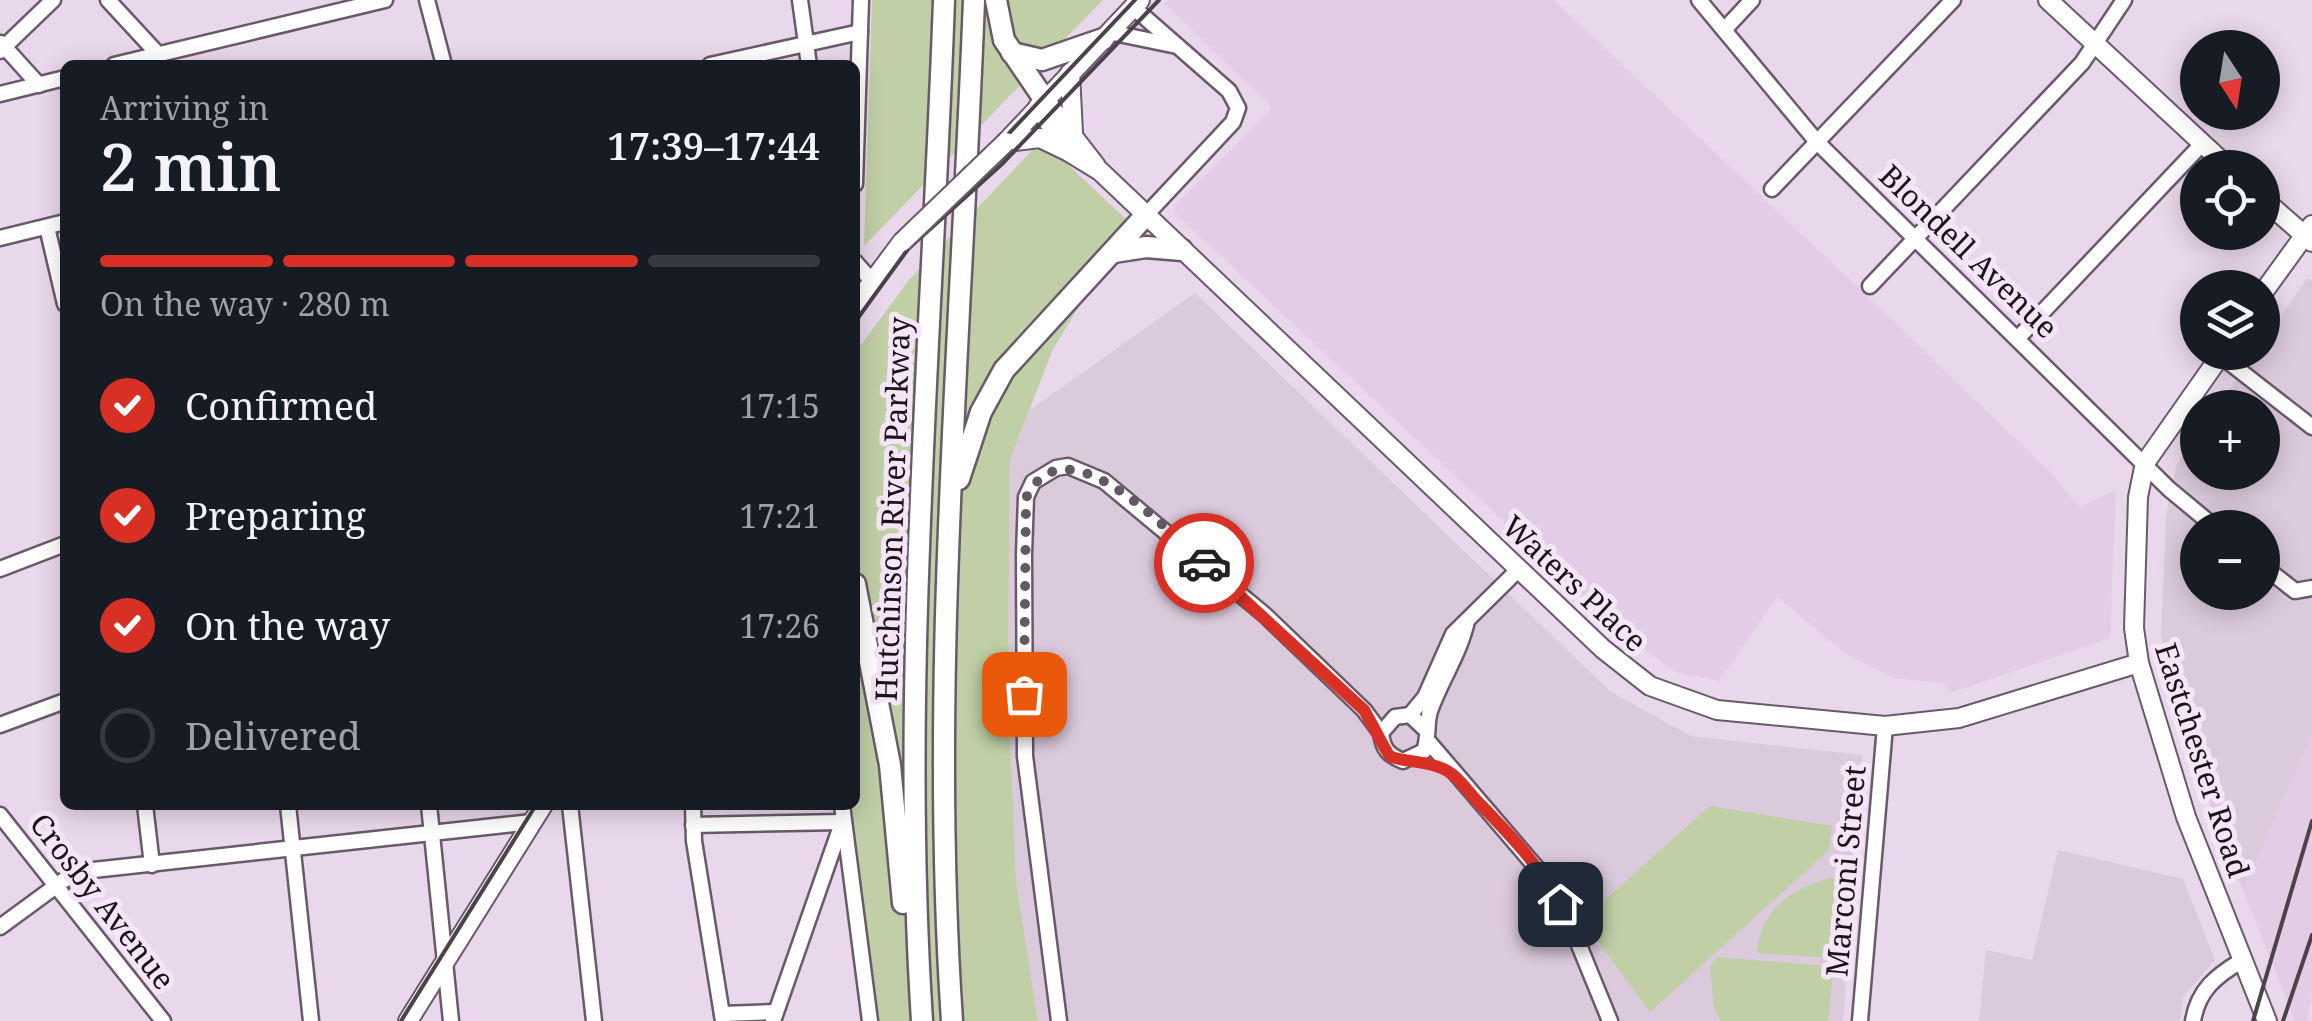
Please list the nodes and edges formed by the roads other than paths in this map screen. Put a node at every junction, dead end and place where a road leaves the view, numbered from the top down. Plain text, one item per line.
1 (53, 0) edge
2 (108, 0) edge
3 (386, 0) edge
4 (427, 0) edge
5 (800, 0) edge
6 (861, 0) edge
7 (944, 0) edge
8 (974, 0) edge
9 (996, 0) edge
10 (1699, 0) edge
11 (1752, 0) edge
12 (1953, 0) edge
13 (2048, 0) edge
14 (2124, 0) edge
15 (1136, 4) edge
16 (1724, 30) junction
17 (860, 32) junction
18 (1106, 36) junction
19 (807, 42) junction
20 (2096, 46) junction
21 (2, 47) edge
22 (1182, 48) junction
23 (1012, 53) junction
24 (158, 59) edge
25 (443, 60) edge
26 (731, 60) edge
27 (809, 60) edge
28 (859, 60) edge
29 (1070, 73) junction
30 (60, 79) edge
31 (39, 85) junction
32 (0, 94) edge
33 (1041, 103) junction
34 (1074, 132) junction
35 (1006, 142) junction
36 (1817, 142) junction
37 (2202, 144) junction
38 (2208, 150) edge
39 (1069, 152) junction
40 (1100, 171) junction
41 (1772, 189) dead end
42 (2280, 212) edge
43 (1146, 215) junction
44 (60, 223) edge
45 (47, 227) junction
46 (2310, 235) edge
47 (0, 238) edge
48 (1917, 241) junction
49 (1182, 250) junction
50 (1114, 252) junction
51 (860, 267) edge
52 (2280, 272) edge
53 (872, 280) junction
54 (60, 283) edge
55 (1870, 286) dead end
56 (860, 298) edge
57 (2019, 337) junction
58 (2211, 370) edge
59 (2242, 370) edge
60 (2312, 427) edge
61 (2145, 463) junction
62 (951, 500) junction
63 (2196, 510) edge
64 (60, 546) edge
65 (0, 569) edge
66 (1519, 569) junction
67 (2280, 575) edge
68 (2308, 590) edge
69 (860, 610) edge
70 (1468, 621) junction
71 (2139, 662) junction
72 (60, 703) edge
73 (1364, 710) junction
74 (1402, 716) junction
75 (0, 725) edge
76 (1884, 726) junction
77 (1381, 733) junction
78 (1427, 736) junction
79 (1416, 758) junction
80 (1450, 772) junction
81 (146, 810) edge
82 (289, 810) edge
83 (430, 810) edge
84 (540, 810) edge
85 (571, 810) edge
86 (693, 810) edge
87 (842, 810) edge
88 (0, 815) edge
89 (532, 822) junction
90 (842, 822) junction
91 (693, 825) junction
92 (432, 834) junction
93 (293, 850) junction
94 (152, 865) junction
95 (55, 884) junction
96 (0, 927) edge
97 (2241, 960) junction
98 (444, 963) junction
99 (773, 1017) edge
100 (722, 1018) edge
101 (162, 1021) edge
102 (311, 1021) edge
103 (408, 1021) edge
104 (451, 1021) edge
105 (594, 1021) edge
106 (870, 1021) edge
107 (922, 1021) edge
108 (952, 1021) edge
109 (1059, 1021) edge
110 (1610, 1021) edge
111 (1860, 1021) edge
112 (2193, 1021) edge
113 (2267, 1021) edge

1 - 21 street
2 - 24 street
3 - 24 street
4 - 25 street
5 - 19 street
6 - 17 street
7 - 107 highway, Hutchinson River Parkway
8 - 62 highway, Hutchinson River Parkway
9 - 23 highway
10 - 16 street, Blondell Avenue
11 - 16 street
12 - 36 street
13 - 20 main road
14 - 20 street
15 - 18 main road
15 - 22 street
16 - 36 street, Blondell Avenue
17 - 19 street
17 - 28 street
18 - 22 street
18 - 23 highway
18 - 29 main road
19 - 26 street
19 - 27 street
20 - 37 main road
20 - 48 street
21 - 31 street
22 - 43 street
23 - 33 highway
29 - 33 main road
29 - 34 main road
30 - 31 street
31 - 32 street
33 - 34 main road, Waters Place
33 - 35 main road
33 - 39 main road, Waters Place
34 - 40 main road, Waters Place
35 - 39 main road
35 - 53 main road, bridge
36 - 41 street
36 - 48 street, Blondell Avenue
37 - 38 main road
37 - 57 street
39 - 40 main road, Waters Place
40 - 43 main road, Waters Place
42 - 46 main road
43 - 49 main road, Waters Place
43 - 50 highway
44 - 45 street
45 - 47 street
45 - 54 street
46 - 52 main road
48 - 55 street
48 - 57 street, Blondell Avenue
49 - 50 highway
49 - 66 main road, Waters Place
50 - 62 highway
51 - 53 street
53 - 56 main road
57 - 61 street, Blondell Avenue
58 - 61 main road, Eastchester Road
59 - 60 street
61 - 63 street, Blondell Avenue
61 - 71 main road, Eastchester Road
62 - 108 highway, Hutchinson River Parkway
64 - 65 street
66 - 70 street
66 - 76 main road, Waters Place
67 - 68 street
69 - 107 highway
70 - 74 street
70 - 78 street
71 - 76 main road, Waters Place
71 - 97 main road, Eastchester Road
72 - 75 street
73 - 74 street
73 - 77 street
73 - 109 street
74 - 77 street
74 - 78 street
76 - 111 street, Marconi Street
77 - 79 street
78 - 79 street
78 - 80 street
79 - 80 street
80 - 110 street
81 - 94 street
82 - 93 street
83 - 92 street
84 - 89 main road
85 - 105 street
86 - 91 street
87 - 90 street
88 - 95 street, Crosby Avenue
89 - 92 street
89 - 98 main road
90 - 91 street
90 - 99 street
90 - 106 street
91 - 100 street
92 - 93 street
92 - 98 street
93 - 94 street
93 - 102 street
94 - 95 street
95 - 96 street
95 - 101 street, Crosby Avenue
97 - 112 street
97 - 113 main road, Eastchester Road
98 - 103 main road
98 - 104 street
99 - 100 street

